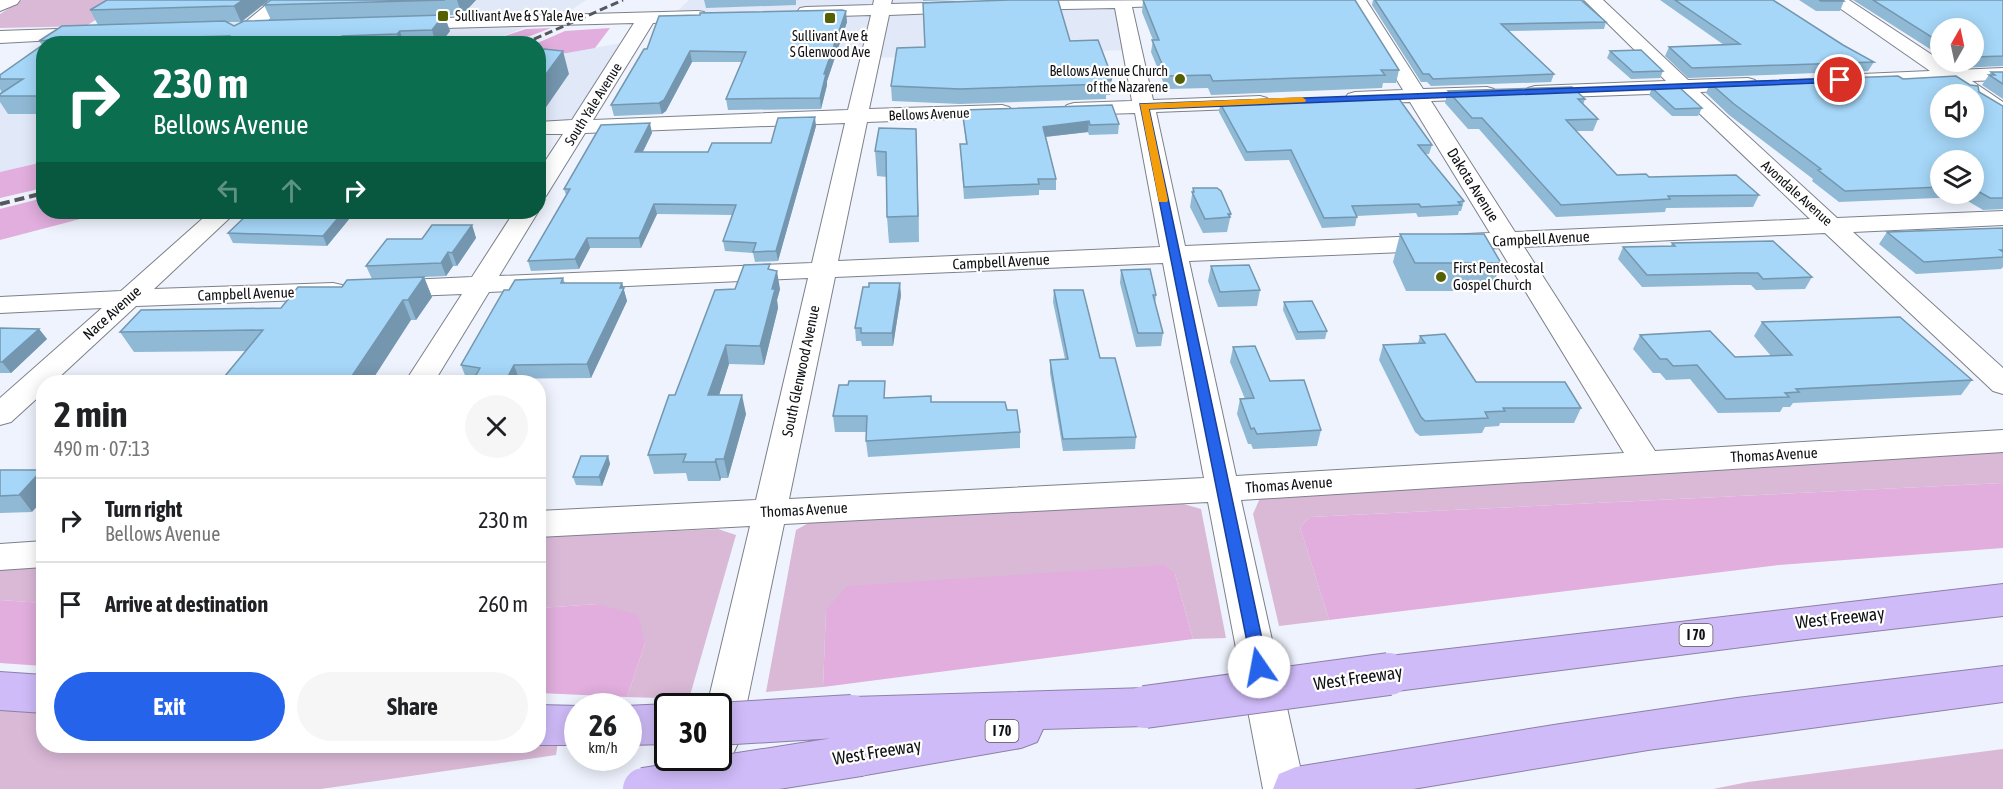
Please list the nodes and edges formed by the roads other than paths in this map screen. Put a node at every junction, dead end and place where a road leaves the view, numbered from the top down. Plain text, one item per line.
1 (11, 0) edge
2 (283, 0) edge
3 (1196, 0) edge
4 (1357, 0) edge
5 (1593, 0) edge
6 (1837, 0) edge
7 (1122, 1) edge
8 (549, 3) dead end
9 (882, 5) edge
10 (0, 6) edge
11 (784, 13) edge
12 (712, 15) edge
13 (647, 17) junction
14 (524, 21) junction
15 (387, 25) edge
16 (281, 28) edge
17 (246, 30) junction
18 (109, 34) edge
19 (36, 36) edge
20 (36, 36) edge
21 (226, 36) edge
22 (0, 37) edge
23 (2003, 74) edge
24 (1952, 76) junction
25 (1847, 80) edge
26 (1765, 83) edge
27 (1683, 86) junction
28 (1416, 96) junction
29 (1333, 99) edge
30 (1274, 101) edge
31 (1143, 106) junction
32 (1060, 109) edge
33 (1024, 110) edge
34 (2003, 111) edge
35 (856, 117) junction
36 (578, 127) junction
37 (546, 128) edge
38 (546, 178) edge
39 (2003, 218) edge
40 (216, 219) edge
41 (522, 219) edge
42 (1834, 226) junction
43 (1508, 241) junction
44 (1174, 254) junction
45 (822, 270) junction
46 (480, 285) junction
47 (129, 298) junction
48 (0, 305) edge
49 (45, 375) edge
50 (424, 375) edge
51 (36, 383) edge
52 (2003, 384) edge
53 (0, 416) edge
54 (2003, 441) edge
55 (1646, 462) junction
56 (1222, 489) junction
57 (770, 512) junction
58 (546, 524) edge
59 (36, 555) edge
60 (0, 557) edge
61 (2003, 600) edge
62 (2003, 684) edge
63 (0, 691) edge
64 (36, 693) edge
65 (729, 693) edge
66 (546, 725) edge
67 (564, 725) edge
68 (732, 725) edge
69 (856, 736) junction
70 (712, 771) edge
71 (644, 789) edge
72 (708, 789) edge
73 (1284, 789) edge
74 (1296, 789) edge

1 - 10 street
2 - 17 street
3 - 7 street
4 - 28 street, Dakota Avenue
5 - 27 street, Avondale Avenue
6 - 24 street
7 - 9 street
7 - 31 street
8 - 14 street
9 - 11 street
9 - 35 street, South Glenwood Avenue
12 - 13 street
13 - 14 street
13 - 36 street, South Yale Avenue
14 - 15 street
16 - 17 street
17 - 21 street
18 - 20 street
19 - 22 street
23 - 24 street
24 - 25 street
24 - 34 street
26 - 27 street
27 - 28 street
27 - 42 street, Avondale Avenue
28 - 29 street
28 - 43 street, Dakota Avenue
30 - 31 street
31 - 32 street
31 - 44 street
33 - 35 street, Bellows Avenue
35 - 36 street, Bellows Avenue
35 - 45 street, South Glenwood Avenue
36 - 37 street, Bellows Avenue
36 - 38 street, South Yale Avenue
39 - 42 street, Campbell Avenue
40 - 47 street, Nace Avenue
41 - 46 street
42 - 43 street, Campbell Avenue
42 - 52 street, Avondale Avenue
43 - 44 street, Campbell Avenue
43 - 55 street, Dakota Avenue
44 - 45 street, Campbell Avenue
44 - 56 street
45 - 46 street, Campbell Avenue
45 - 57 street, South Glenwood Avenue
46 - 47 street, Campbell Avenue
46 - 50 street
47 - 48 street, Campbell Avenue
47 - 49 street, Nace Avenue
51 - 53 street, Nace Avenue
54 - 55 street, Thomas Avenue
55 - 56 street, Thomas Avenue
56 - 57 street, Thomas Avenue
56 - 73 street
57 - 58 street, Thomas Avenue
57 - 65 street, South Glenwood Avenue
59 - 60 street
61 - 69 highway, West Freeway / I 70, bridge
62 - 74 highway
63 - 64 highway
66 - 67 highway
68 - 69 highway, bridge
69 - 71 highway, West Freeway / I 70, bridge
70 - 72 street

